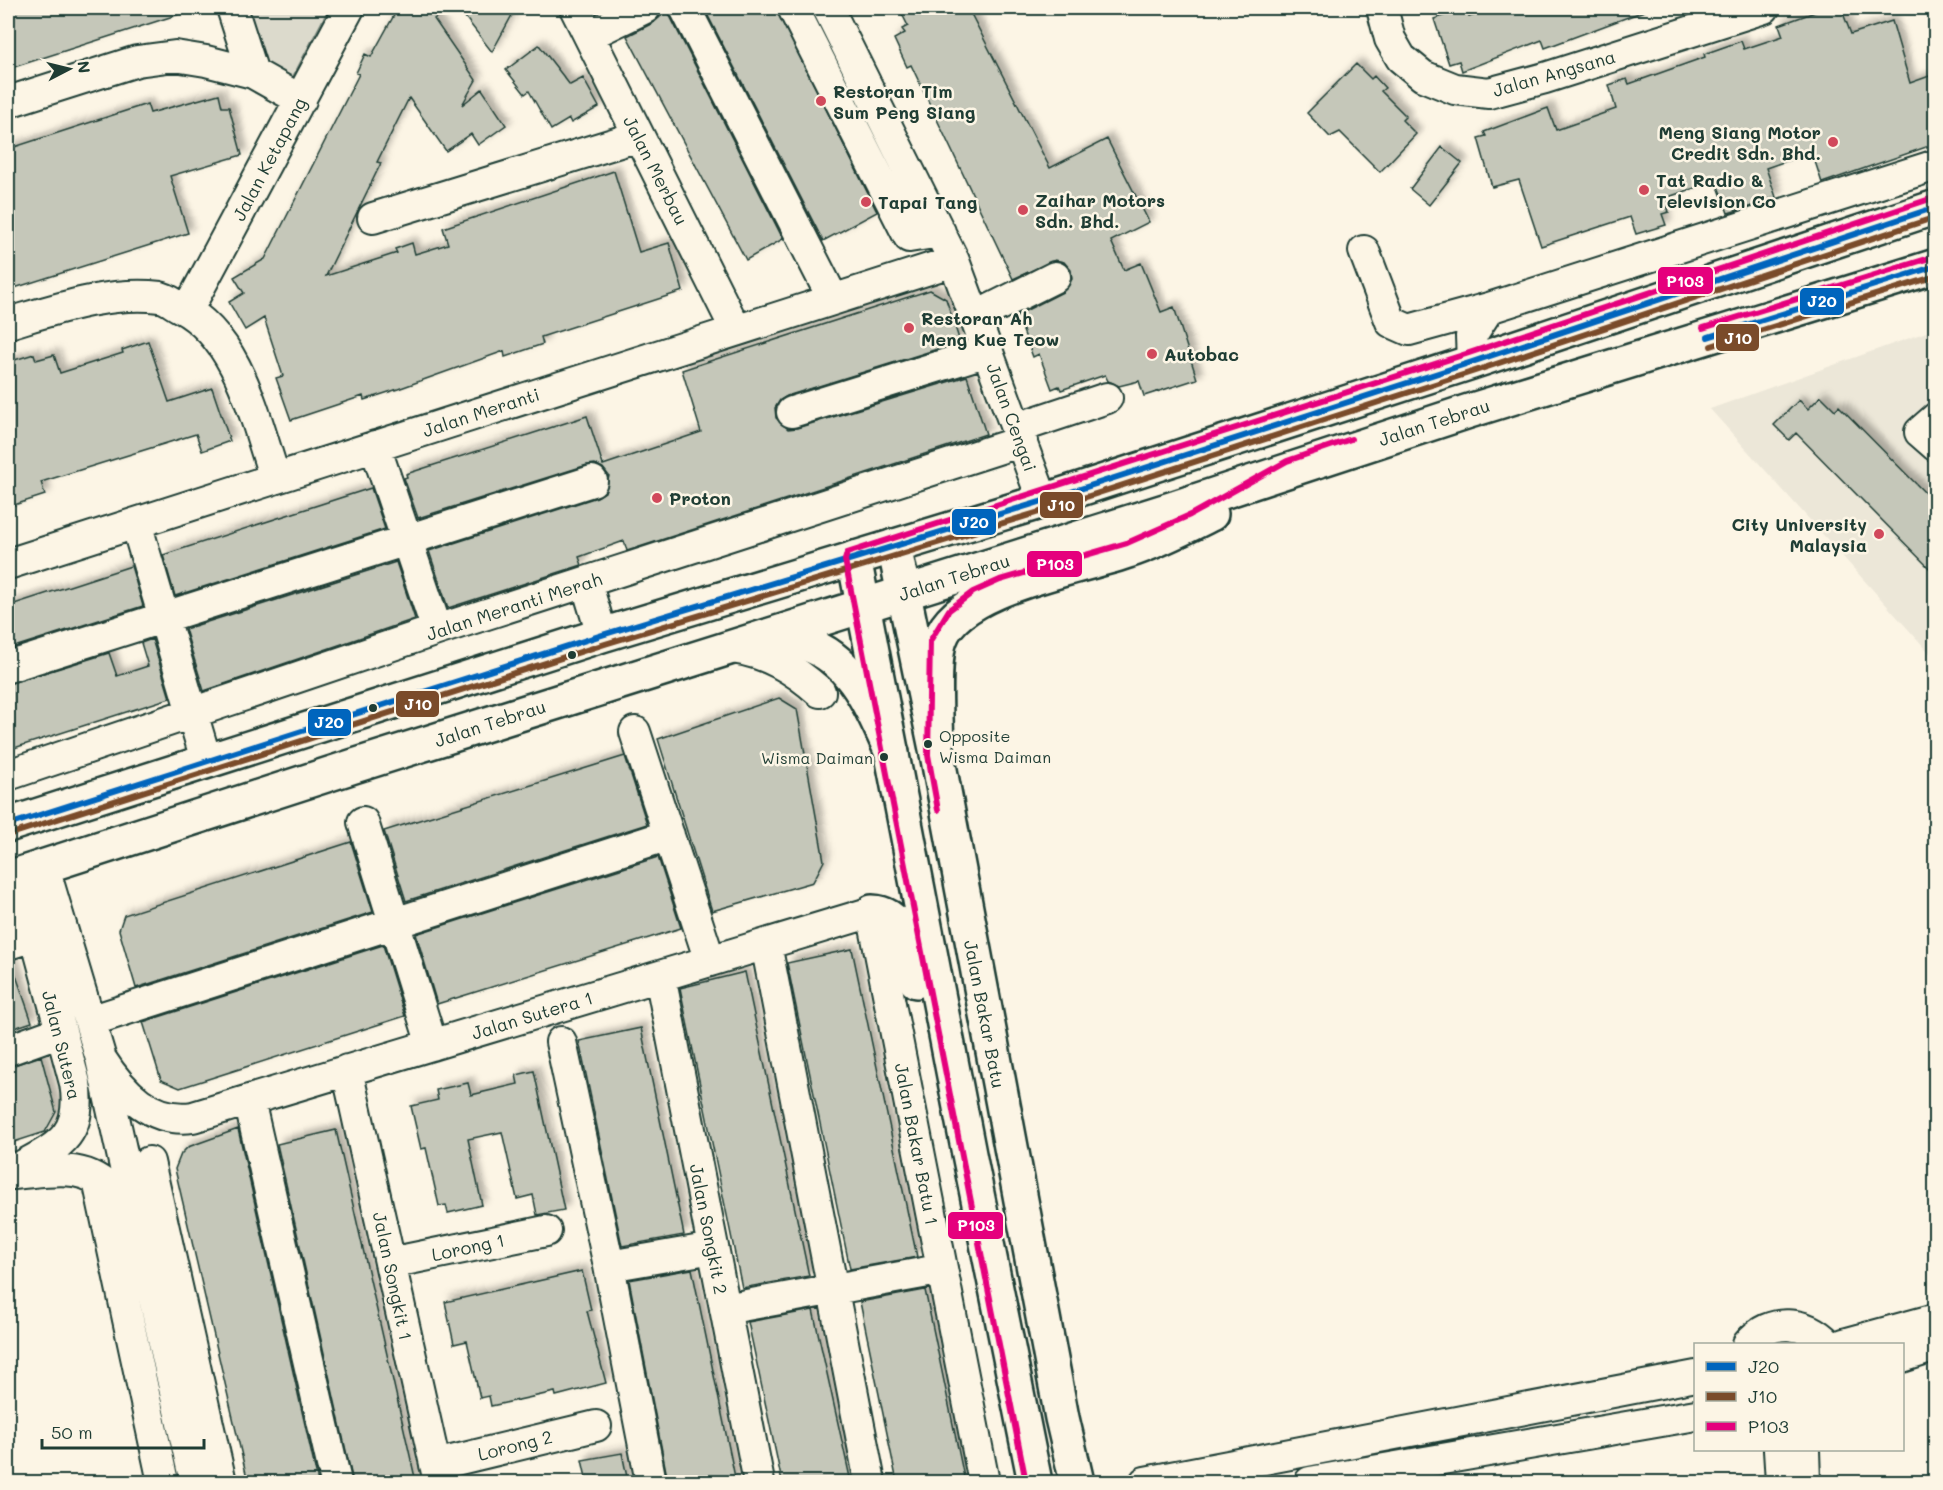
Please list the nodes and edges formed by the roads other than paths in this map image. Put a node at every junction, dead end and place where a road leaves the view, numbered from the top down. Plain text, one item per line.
1 (232, 8) edge
2 (349, 8) edge
3 (574, 8) edge
4 (645, 8) edge
5 (686, 8) edge
6 (793, 8) edge
7 (828, 8) edge
8 (1382, 8) edge
9 (1764, 8) edge
10 (589, 35) junction
11 (253, 73) junction
12 (301, 100) junction
13 (8, 102) edge
14 (639, 136) junction
15 (1935, 165) edge
16 (1935, 207) edge
17 (373, 218) dead end
18 (940, 232) junction
19 (1364, 251) dead end
20 (954, 261) junction
21 (1935, 266) edge
22 (1055, 277) dead end
23 (1935, 287) edge
24 (833, 299) junction
25 (1489, 308) junction
26 (187, 310) junction
27 (975, 317) junction
28 (8, 323) edge
29 (736, 330) junction
30 (1723, 332) junction
31 (988, 351) junction
32 (1472, 362) junction
33 (1107, 398) dead end
34 (792, 412) dead end
35 (1935, 418) edge
36 (1019, 435) junction
37 (375, 446) junction
38 (1935, 446) edge
39 (1291, 469) junction
40 (275, 478) junction
41 (592, 481) dead end
42 (1043, 501) junction
43 (136, 523) junction
44 (407, 539) junction
45 (894, 546) junction
46 (854, 558) junction
47 (8, 564) edge
48 (586, 582) junction
49 (904, 592) junction
50 (864, 606) junction
51 (164, 617) junction
52 (437, 630) junction
53 (602, 635) junction
54 (767, 636) junction
55 (732, 648) junction
56 (8, 667) edge
57 (820, 692) dead end
58 (191, 713) junction
59 (635, 732) dead end
60 (892, 753) junction
61 (937, 754) junction
62 (206, 760) junction
63 (8, 774) edge
64 (58, 809) junction
65 (363, 822) dead end
66 (8, 825) edge
67 (669, 835) junction
68 (20, 866) edge
69 (872, 912) junction
70 (8, 917) edge
71 (394, 923) junction
72 (21, 940) edge
73 (766, 944) junction
74 (710, 961) junction
75 (660, 976) junction
76 (90, 1021) junction
77 (61, 1031) junction
78 (944, 1031) junction
79 (561, 1042) dead end
80 (432, 1045) junction
81 (8, 1050) edge
82 (101, 1059) junction
83 (347, 1070) junction
84 (249, 1100) junction
85 (193, 1117) junction
86 (969, 1154) junction
87 (149, 1162) junction
88 (8, 1174) edge
89 (99, 1180) junction
90 (136, 1212) junction
91 (546, 1231) dead end
92 (713, 1248) junction
93 (390, 1263) junction
94 (609, 1266) junction
95 (928, 1272) dead end
96 (834, 1288) junction
97 (725, 1309) junction
98 (1935, 1319) edge
99 (1749, 1343) edge
100 (1827, 1343) edge
101 (1848, 1343) edge
102 (1935, 1346) edge
103 (1904, 1357) edge
104 (1694, 1376) edge
105 (1694, 1415) edge
106 (596, 1426) dead end
107 (1779, 1451) edge
108 (1804, 1451) edge
109 (437, 1474) edge
110 (194, 1478) edge
111 (163, 1482) edge
112 (222, 1482) edge
113 (336, 1482) edge
114 (651, 1482) edge
115 (759, 1482) edge
116 (870, 1482) edge
117 (984, 1482) edge
118 (1035, 1482) edge
119 (1046, 1482) edge
120 (1077, 1482) edge
121 (1145, 1482) edge
122 (1310, 1482) edge
123 (1781, 1482) edge
124 (1805, 1482) edge

1 - 11 street
2 - 12 street, Jalan Ketapang
3 - 10 street, Jalan Merbau
4 - 10 street
5 - 24 street
6 - 18 street
7 - 18 street, Jalan Cengai
8 - 9 street, Jalan Angsana
10 - 14 street, Jalan Merbau
11 - 12 street
11 - 13 street
12 - 26 street, Jalan Ketapang
14 - 17 street
14 - 29 street, Jalan Merbau
15 - 25 street
16 - 32 main road
18 - 20 street, Jalan Cengai
19 - 25 street
20 - 24 street, Jalan Meranti
20 - 27 street, Jalan Cengai
21 - 30 main road, Jalan Tebrau
22 - 27 street
23 - 30 main road
24 - 29 street, Jalan Meranti
25 - 32 street
26 - 28 street
26 - 40 street
27 - 31 street, Jalan Cengai
29 - 37 street, Jalan Meranti
30 - 39 main road, Jalan Tebrau
31 - 34 street
31 - 36 street, Jalan Cengai
32 - 42 main road
33 - 36 street, Jalan Meranti Merah
35 - 38 street
36 - 42 street, Jalan Cengai
36 - 48 street, Jalan Meranti Merah
37 - 40 street, Jalan Meranti
37 - 44 street
39 - 49 main road, Jalan Tebrau
39 - 61 main road
40 - 43 street, Jalan Meranti
41 - 44 street
42 - 45 main road
43 - 47 street, Jalan Meranti
43 - 51 street
44 - 51 street
44 - 52 street
45 - 46 main road
45 - 49 main road, Jalan Bakar Batu
46 - 50 main road
46 - 53 main road
48 - 52 street, Jalan Meranti Merah
48 - 53 street
49 - 50 main road, Jalan Tebrau
49 - 61 main road, Jalan Bakar Batu
50 - 54 main road, Jalan Tebrau
50 - 60 main road
51 - 56 street
51 - 58 street
52 - 58 street, Jalan Meranti Merah
53 - 62 main road
54 - 55 main road, Jalan Tebrau
54 - 60 main road
55 - 57 street
55 - 68 main road, Jalan Tebrau
58 - 62 street
58 - 63 street, Jalan Meranti Merah
59 - 67 street
60 - 78 main road
61 - 120 main road, Jalan Bakar Batu
62 - 64 main road
64 - 66 main road
64 - 68 main road
65 - 71 street
67 - 71 street
67 - 74 street
68 - 72 street, Jalan Sutera
68 - 76 street, Jalan Sutera
69 - 73 street, Jalan Sutera 1
69 - 78 main road
69 - 117 street, Jalan Bakar Batu 1
70 - 72 main road
71 - 76 street
71 - 80 street
72 - 77 street, Jalan Sutera
73 - 74 street, Jalan Sutera 1
73 - 96 street
74 - 75 street, Jalan Sutera 1
75 - 80 street, Jalan Sutera 1
75 - 92 street, Jalan Songkit 2
76 - 82 street, Jalan Sutera
77 - 81 street
77 - 88 street, Jalan Sutera
78 - 86 main road
79 - 94 street
80 - 83 street, Jalan Sutera 1
82 - 85 street, Jalan Sutera 1
82 - 90 street, Jalan Sutera
83 - 84 street, Jalan Sutera 1
83 - 93 street, Jalan Songkit 1
84 - 85 street, Jalan Sutera 1
84 - 113 street
85 - 87 street, Jalan Sutera 1
86 - 118 main road
86 - 119 main road
87 - 90 street, Jalan Sutera 1
87 - 112 street
88 - 89 street, Jalan Sutera
89 - 90 street, Jalan Sutera
89 - 111 street
90 - 110 street, Jalan Sutera
91 - 93 street, Lorong 1
92 - 94 street
92 - 97 street, Jalan Songkit 2
93 - 109 street, Jalan Songkit 1
94 - 114 street
95 - 96 street
96 - 97 street
96 - 116 street
97 - 115 street, Jalan Songkit 2
98 - 101 street
99 - 100 street
102 - 103 street
104 - 121 street
105 - 122 street
106 - 109 street, Lorong 2
107 - 123 street
108 - 124 street
110 - 111 street

